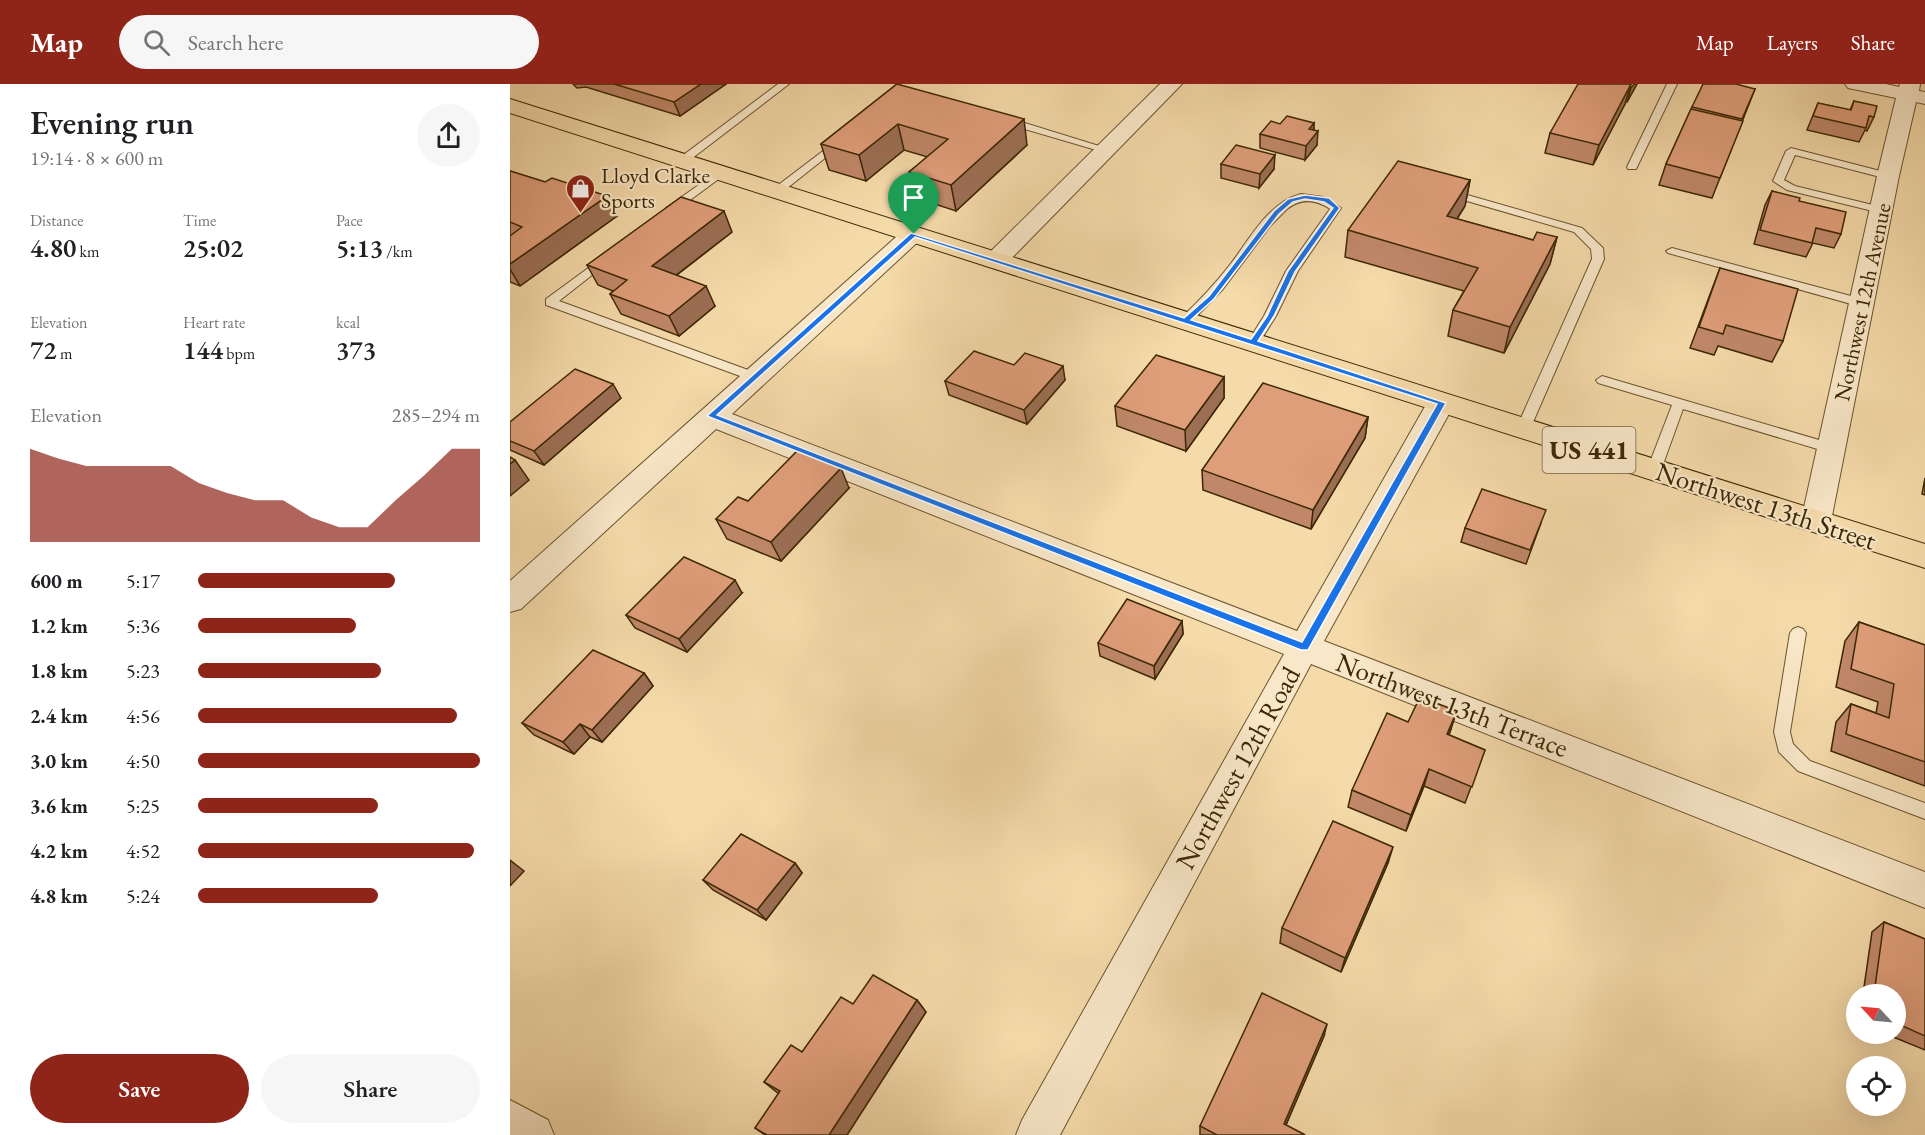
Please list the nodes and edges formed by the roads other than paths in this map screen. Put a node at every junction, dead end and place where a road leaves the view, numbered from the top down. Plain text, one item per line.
1 (784, 84) edge
2 (1172, 84) edge
3 (1672, 84) edge
4 (1855, 84) edge
5 (1914, 92) edge
6 (510, 106) edge
7 (994, 117) edge
8 (848, 134) edge
9 (1107, 150) junction
10 (682, 161) junction
11 (1632, 166) dead end
12 (720, 173) junction
13 (1888, 176) junction
14 (777, 191) junction
15 (1458, 195) edge
16 (1881, 210) junction
17 (663, 216) edge
18 (914, 234) junction
19 (1672, 251) dead end
20 (616, 252) edge
21 (995, 261) junction
22 (1862, 303) junction
23 (1185, 321) junction
24 (1253, 343) junction
25 (754, 377) junction
26 (1602, 380) dead end
27 (1442, 403) junction
28 (1679, 403) junction
29 (711, 416) junction
30 (1523, 429) junction
31 (1831, 448) junction
32 (1654, 470) junction
33 (1816, 521) junction
34 (1925, 556) edge
35 (510, 600) edge
36 (1798, 633) dead end
37 (1304, 647) junction
38 (1925, 811) edge
39 (1925, 890) edge
40 (510, 1121) edge
41 (533, 1135) edge
42 (1037, 1135) edge

1 - 10 lane
2 - 9 street
3 - 11 lane
4 - 5 street
5 - 13 street, Northwest 12th Avenue
6 - 10 main road, Northwest 13th Street / US 441
7 - 9 lane
8 - 14 lane
9 - 21 street
10 - 12 main road, Northwest 13th Street / US 441
12 - 14 main road, Northwest 13th Street / US 441
12 - 17 lane
13 - 16 street, Northwest 12th Avenue
13 - 16 lane
14 - 18 main road, Northwest 13th Street / US 441
15 - 30 lane
16 - 22 street, Northwest 12th Avenue
18 - 21 main road, Northwest 13th Street / US 441
18 - 25 street
19 - 22 lane
20 - 25 lane
21 - 23 main road, Northwest 13th Street / US 441
22 - 31 street, Northwest 12th Avenue
23 - 24 main road, Northwest 13th Street / US 441
23 - 24 lane
24 - 27 main road, Northwest 13th Street / US 441
25 - 29 street
26 - 28 lane
27 - 30 main road, Northwest 13th Street / US 441
27 - 37 street, Northwest 12th Road
28 - 31 lane
28 - 32 lane
29 - 35 street
29 - 37 street, Northwest 13th Terrace
30 - 32 main road, Northwest 13th Street / US 441
31 - 33 street, Northwest 12th Avenue
32 - 33 main road, Northwest 13th Street / US 441
33 - 34 main road, Northwest 13th Street / US 441
36 - 38 lane
37 - 39 street, Northwest 13th Terrace
37 - 42 street, Northwest 12th Road
40 - 41 street

